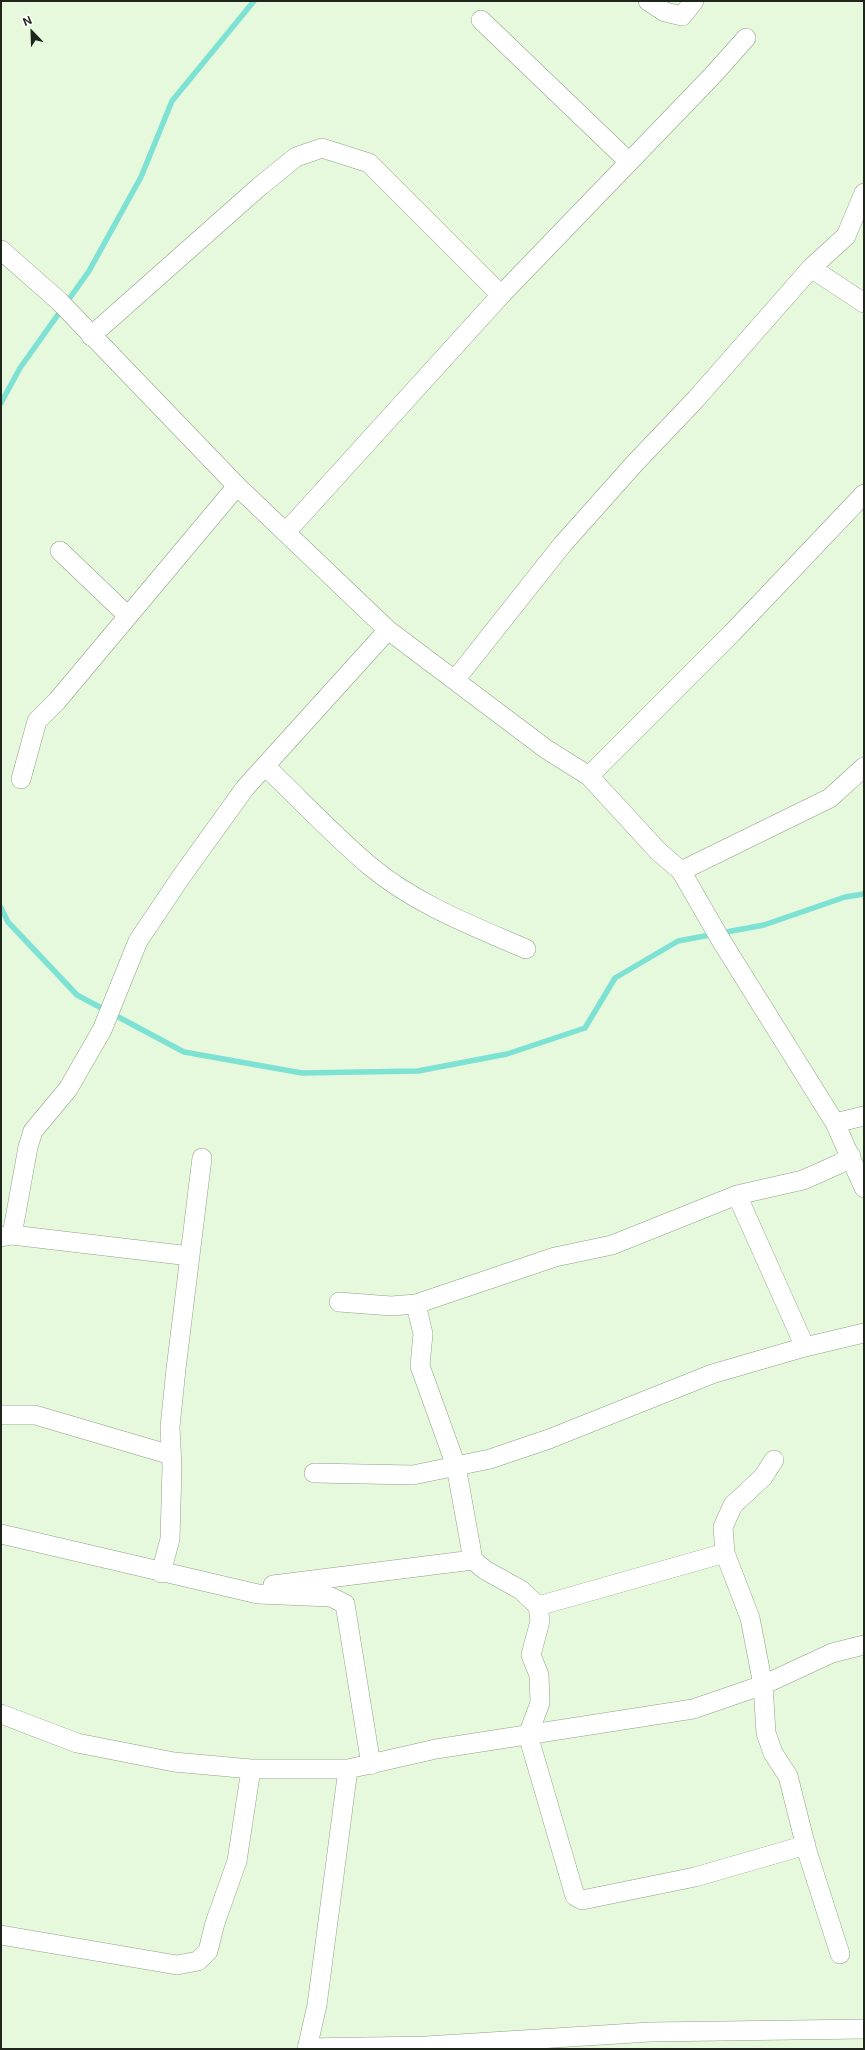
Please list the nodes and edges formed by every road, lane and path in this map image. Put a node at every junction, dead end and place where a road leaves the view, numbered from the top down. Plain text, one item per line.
1 (648, 1) edge
2 (694, 1) edge
3 (481, 20) dead end
4 (746, 38) dead end
5 (628, 161) junction
6 (864, 193) edge
7 (1, 250) edge
8 (811, 268) junction
9 (501, 294) junction
10 (864, 303) edge
11 (91, 336) junction
12 (237, 486) junction
13 (864, 494) edge
14 (286, 532) junction
15 (60, 551) dead end
16 (128, 616) junction
17 (388, 630) junction
18 (454, 680) junction
19 (265, 766) junction
20 (864, 767) edge
21 (589, 776) junction
22 (21, 779) dead end
23 (681, 870) junction
24 (526, 949) dead end
25 (864, 1116) edge
26 (835, 1123) junction
27 (851, 1156) junction
28 (202, 1158) dead end
29 (864, 1188) edge
30 (737, 1195) junction
31 (6, 1236) edge
32 (190, 1256) junction
33 (339, 1302) dead end
34 (416, 1304) junction
35 (864, 1333) edge
36 (805, 1347) junction
37 (1, 1415) edge
38 (171, 1455) junction
39 (774, 1460) dead end
40 (456, 1466) junction
41 (314, 1473) dead end
42 (1, 1534) edge
43 (725, 1553) junction
44 (473, 1560) junction
45 (161, 1573) junction
46 (258, 1594) junction
47 (538, 1606) junction
48 (864, 1645) edge
49 (763, 1685) junction
50 (1, 1714) edge
51 (528, 1735) junction
52 (371, 1765) junction
53 (251, 1769) junction
54 (348, 1770) junction
55 (806, 1845) junction
56 (1, 1935) edge
57 (840, 1954) dead end
58 (864, 2029) edge
59 (426, 2047) edge
60 (307, 2049) edge

1 - 2 street
3 - 5 street
4 - 5 street
5 - 9 street
6 - 8 street
7 - 11 street
8 - 10 street
8 - 18 street
9 - 11 street
9 - 14 street
11 - 12 street
12 - 14 street
12 - 16 street
13 - 21 street
14 - 17 street
15 - 16 street
16 - 22 street
17 - 18 street
17 - 19 street
18 - 21 street
19 - 24 street
19 - 31 street
20 - 23 street
21 - 23 street
23 - 26 street
25 - 26 street
26 - 27 street
27 - 29 street
27 - 30 street
28 - 32 street
30 - 34 street
30 - 36 street
31 - 32 street
32 - 38 street
33 - 34 street
34 - 40 street
35 - 36 street
36 - 40 street
37 - 38 street
38 - 45 street
39 - 43 street
40 - 41 street
40 - 44 street
42 - 45 street
43 - 47 street
43 - 49 street
44 - 46 street
44 - 47 street
45 - 46 street
46 - 52 street
47 - 51 street
48 - 49 street
49 - 51 street
49 - 55 street
50 - 53 street
51 - 52 street
51 - 55 street
52 - 54 street
53 - 54 street
53 - 56 street
54 - 60 street
55 - 57 street
58 - 59 street
59 - 60 street

